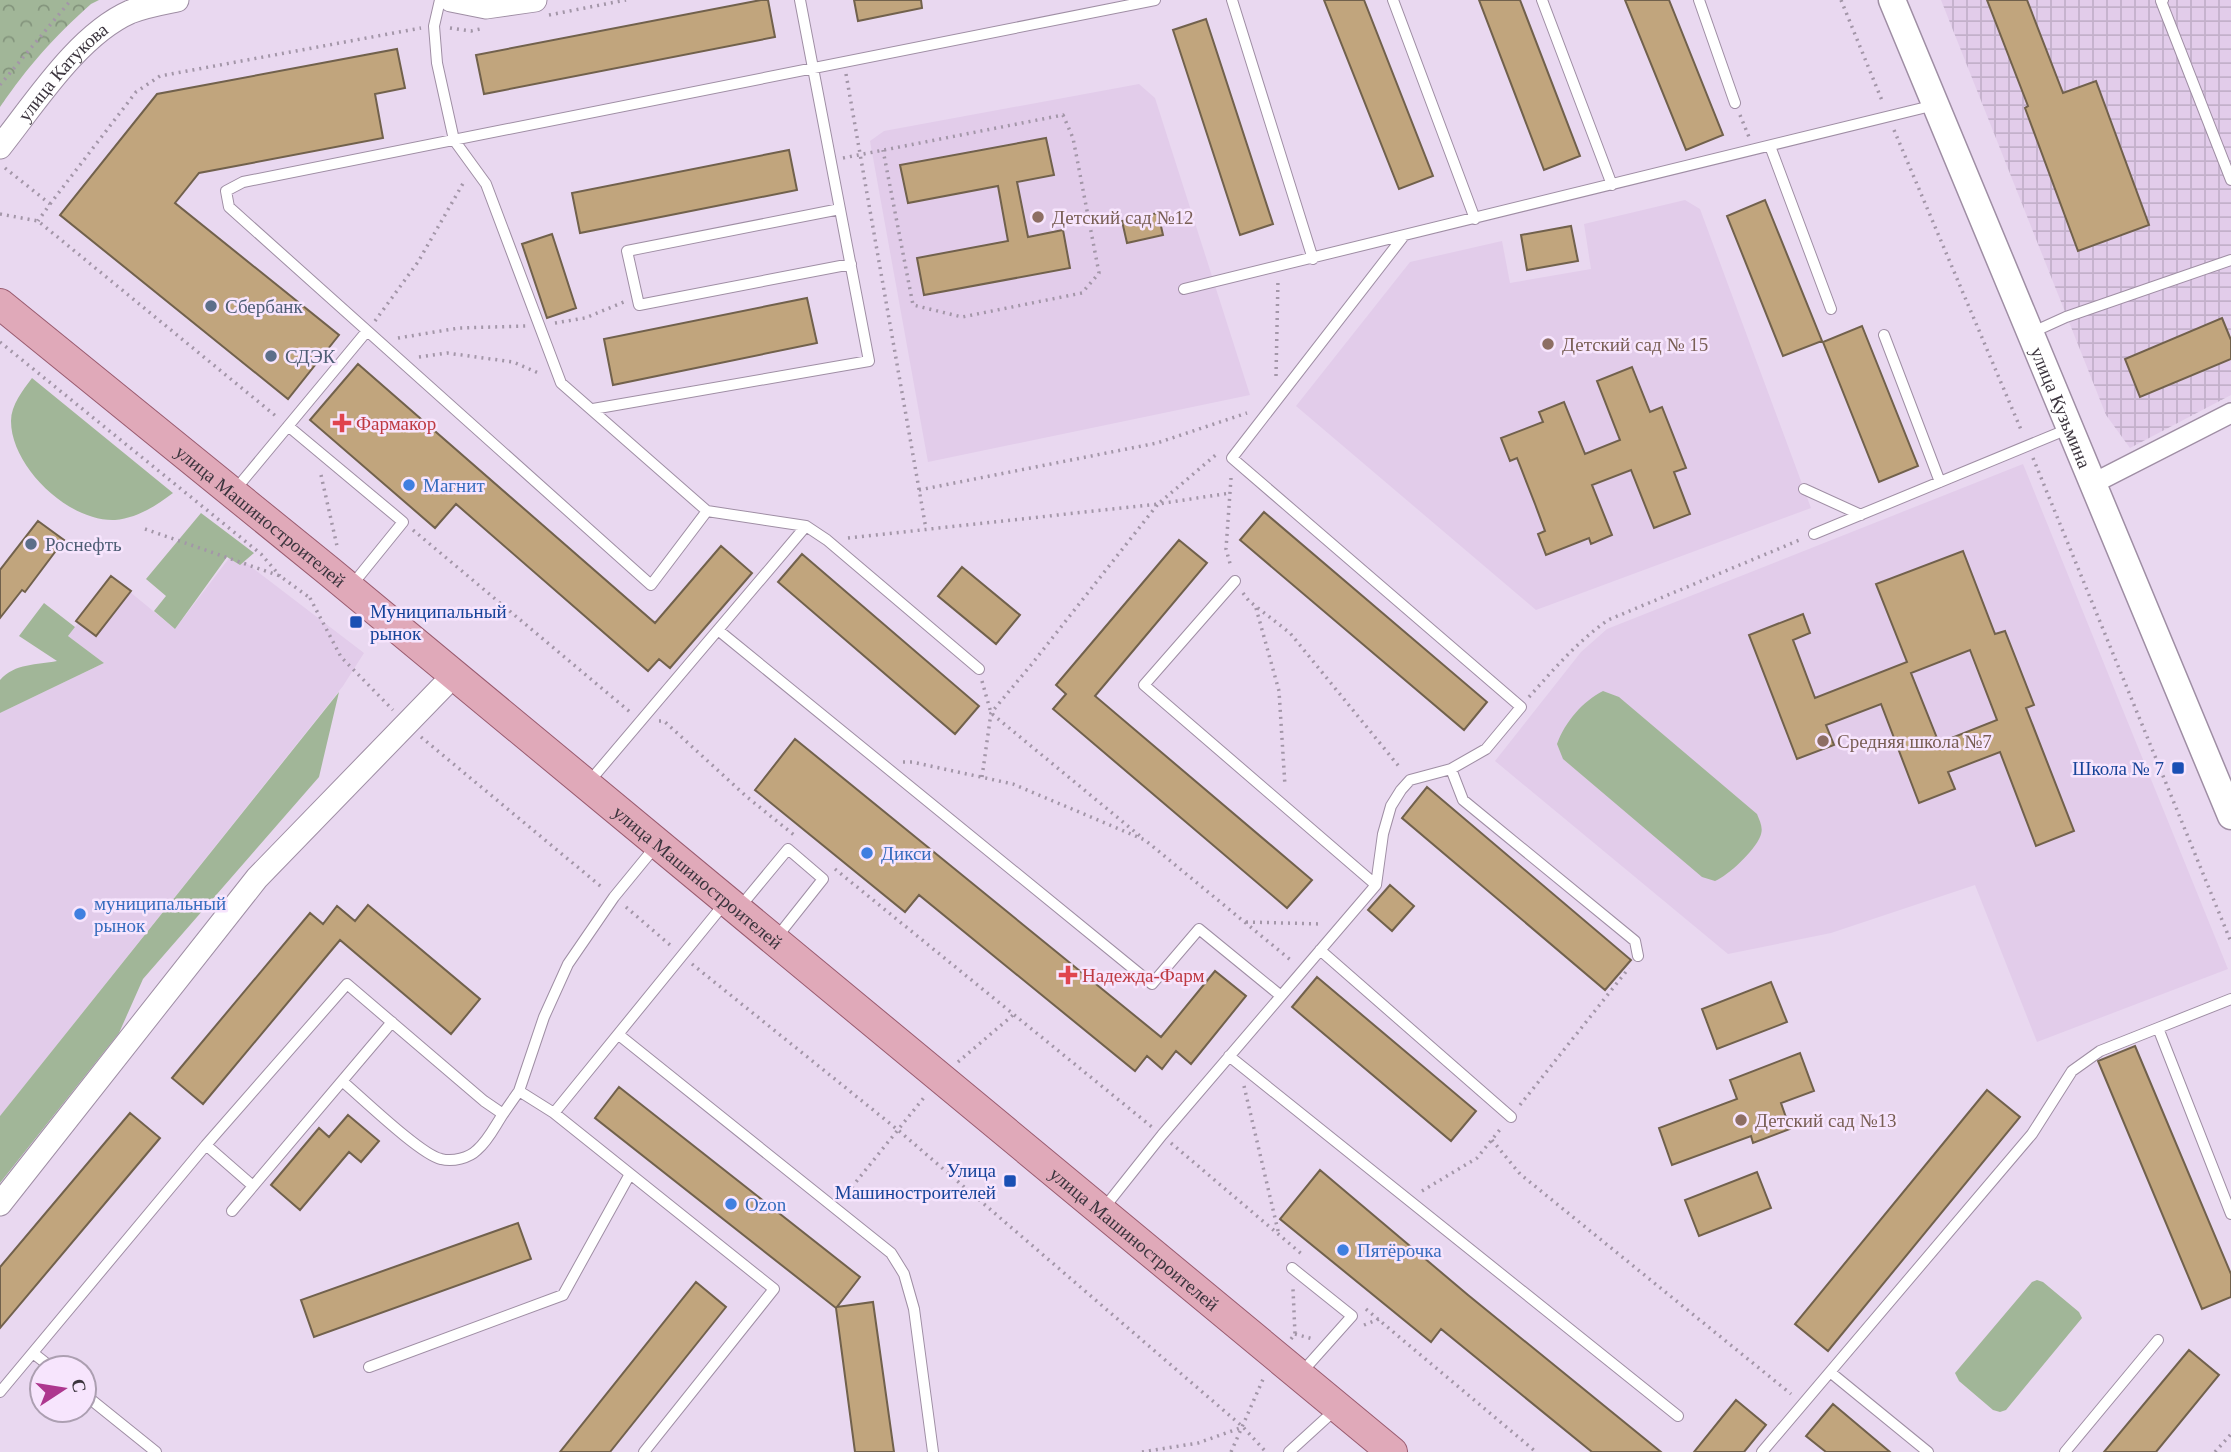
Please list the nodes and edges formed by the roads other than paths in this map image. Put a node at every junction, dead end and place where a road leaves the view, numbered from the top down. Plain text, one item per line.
1 (177, 0) edge
2 (440, 0) edge
3 (451, 0) edge
4 (800, 0) edge
5 (1155, 0) edge
6 (1231, 0) edge
7 (1393, 0) edge
8 (1542, 0) edge
9 (1699, 0) edge
10 (1892, 0) edge
11 (2163, 0) edge
12 (540, 8) edge
13 (814, 68) junction
14 (1735, 103) road end
15 (1936, 105) junction
16 (454, 140) junction
17 (1770, 146) junction
18 (0, 147) edge
19 (2231, 180) edge
20 (1612, 185) junction
21 (840, 209) junction
22 (1475, 219) junction
23 (1403, 237) junction
24 (1313, 259) junction
25 (2231, 260) edge
26 (851, 264) junction
27 (1184, 289) dead end
28 (0, 304) edge
29 (1831, 309) dead end
30 (367, 331) junction
31 (2029, 333) junction
32 (1884, 335) dead end
33 (593, 410) junction
34 (2231, 412) edge
35 (288, 426) junction
36 (2068, 429) junction
37 (1940, 482) junction
38 (2094, 483) junction
39 (1804, 489) dead end
40 (232, 493) junction
41 (707, 511) junction
42 (1861, 515) junction
43 (806, 526) junction
44 (1814, 534) road end
45 (340, 580) junction
46 (1235, 581) road end
47 (718, 630) junction
48 (979, 669) road end
49 (454, 675) junction
50 (1451, 769) junction
51 (587, 785) junction
52 (2231, 816) edge
53 (658, 844) junction
54 (1376, 885) junction
55 (732, 905) junction
56 (774, 940) junction
57 (1320, 950) junction
58 (1638, 956) road end
59 (1281, 996) junction
60 (2231, 999) edge
61 (392, 1022) junction
62 (2158, 1028) junction
63 (619, 1035) junction
64 (1229, 1056) junction
65 (342, 1081) junction
66 (519, 1091) junction
67 (554, 1113) junction
68 (503, 1114) junction
69 (1511, 1116) road end
70 (206, 1145) junction
71 (630, 1174) junction
72 (253, 1186) junction
73 (0, 1204) edge
74 (232, 1211) dead end
75 (1102, 1211) junction
76 (2231, 1214) edge
77 (1292, 1268) road end
78 (2158, 1340) dead end
79 (33, 1353) joint
80 (1289, 1366) junction
81 (369, 1367) dead end
82 (1830, 1372) junction
83 (0, 1392) edge
84 (98, 1405) edge
85 (1338, 1407) junction
86 (1678, 1416) dead end
87 (156, 1452) edge
88 (644, 1452) edge
89 (933, 1452) edge
90 (1289, 1452) edge
91 (1392, 1452) edge
92 (1762, 1452) edge
93 (1928, 1452) edge
94 (2065, 1452) edge

1 - 18 street, улица Катукова
2 - 16 lane
3 - 12 street
4 - 13 lane
5 - 13 lane
6 - 24 lane
7 - 22 lane
8 - 20 lane
9 - 14 lane
10 - 15 main road, улица Кузьмина
11 - 19 lane
13 - 16 lane
13 - 21 lane
15 - 17 lane
15 - 31 main road, улица Кузьмина
16 - 30 lane
16 - 33 lane
17 - 20 lane
17 - 29 lane
20 - 22 lane
21 - 26 lane
21 - 26 lane
22 - 23 lane
23 - 24 lane
23 - 50 lane
24 - 27 lane
25 - 31 lane
26 - 33 lane
28 - 40 main road, улица Машиностроителей
30 - 35 lane
30 - 41 lane
31 - 36 main road, улица Кузьмина
32 - 37 lane
33 - 41 lane
34 - 38 street
35 - 40 lane
35 - 45 lane
36 - 37 lane
36 - 38 main road, улица Кузьмина
37 - 42 lane
38 - 52 main road, улица Кузьмина
39 - 42 lane
40 - 45 main road, улица Машиностроителей
41 - 43 lane
42 - 44 lane
43 - 47 lane
43 - 48 lane
45 - 49 main road, улица Машиностроителей
46 - 54 lane
47 - 51 lane
47 - 59 lane
49 - 51 main road, улица Машиностроителей
49 - 73 street
50 - 54 lane
50 - 58 lane
51 - 53 main road, улица Машиностроителей
53 - 55 main road, улица Машиностроителей
53 - 66 lane
54 - 57 lane
55 - 56 main road, улица Машиностроителей
55 - 56 lane
55 - 63 lane
56 - 75 main road, улица Машиностроителей
57 - 59 lane
57 - 69 lane
59 - 64 lane
60 - 62 lane
61 - 65 lane
61 - 68 lane
61 - 70 lane
62 - 76 lane
62 - 82 lane
63 - 67 lane
63 - 89 lane
64 - 75 lane
64 - 86 lane
65 - 68 lane
65 - 72 lane
66 - 67 lane
66 - 68 lane
67 - 71 lane
70 - 72 lane
70 - 79 lane
71 - 81 lane
71 - 88 lane
72 - 74 lane
75 - 80 main road, улица Машиностроителей
77 - 80 lane
78 - 94 lane
79 - 83 lane
80 - 85 main road, улица Машиностроителей
82 - 92 lane
82 - 93 lane
84 - 87 lane
85 - 90 lane
85 - 91 main road, улица Машиностроителей

